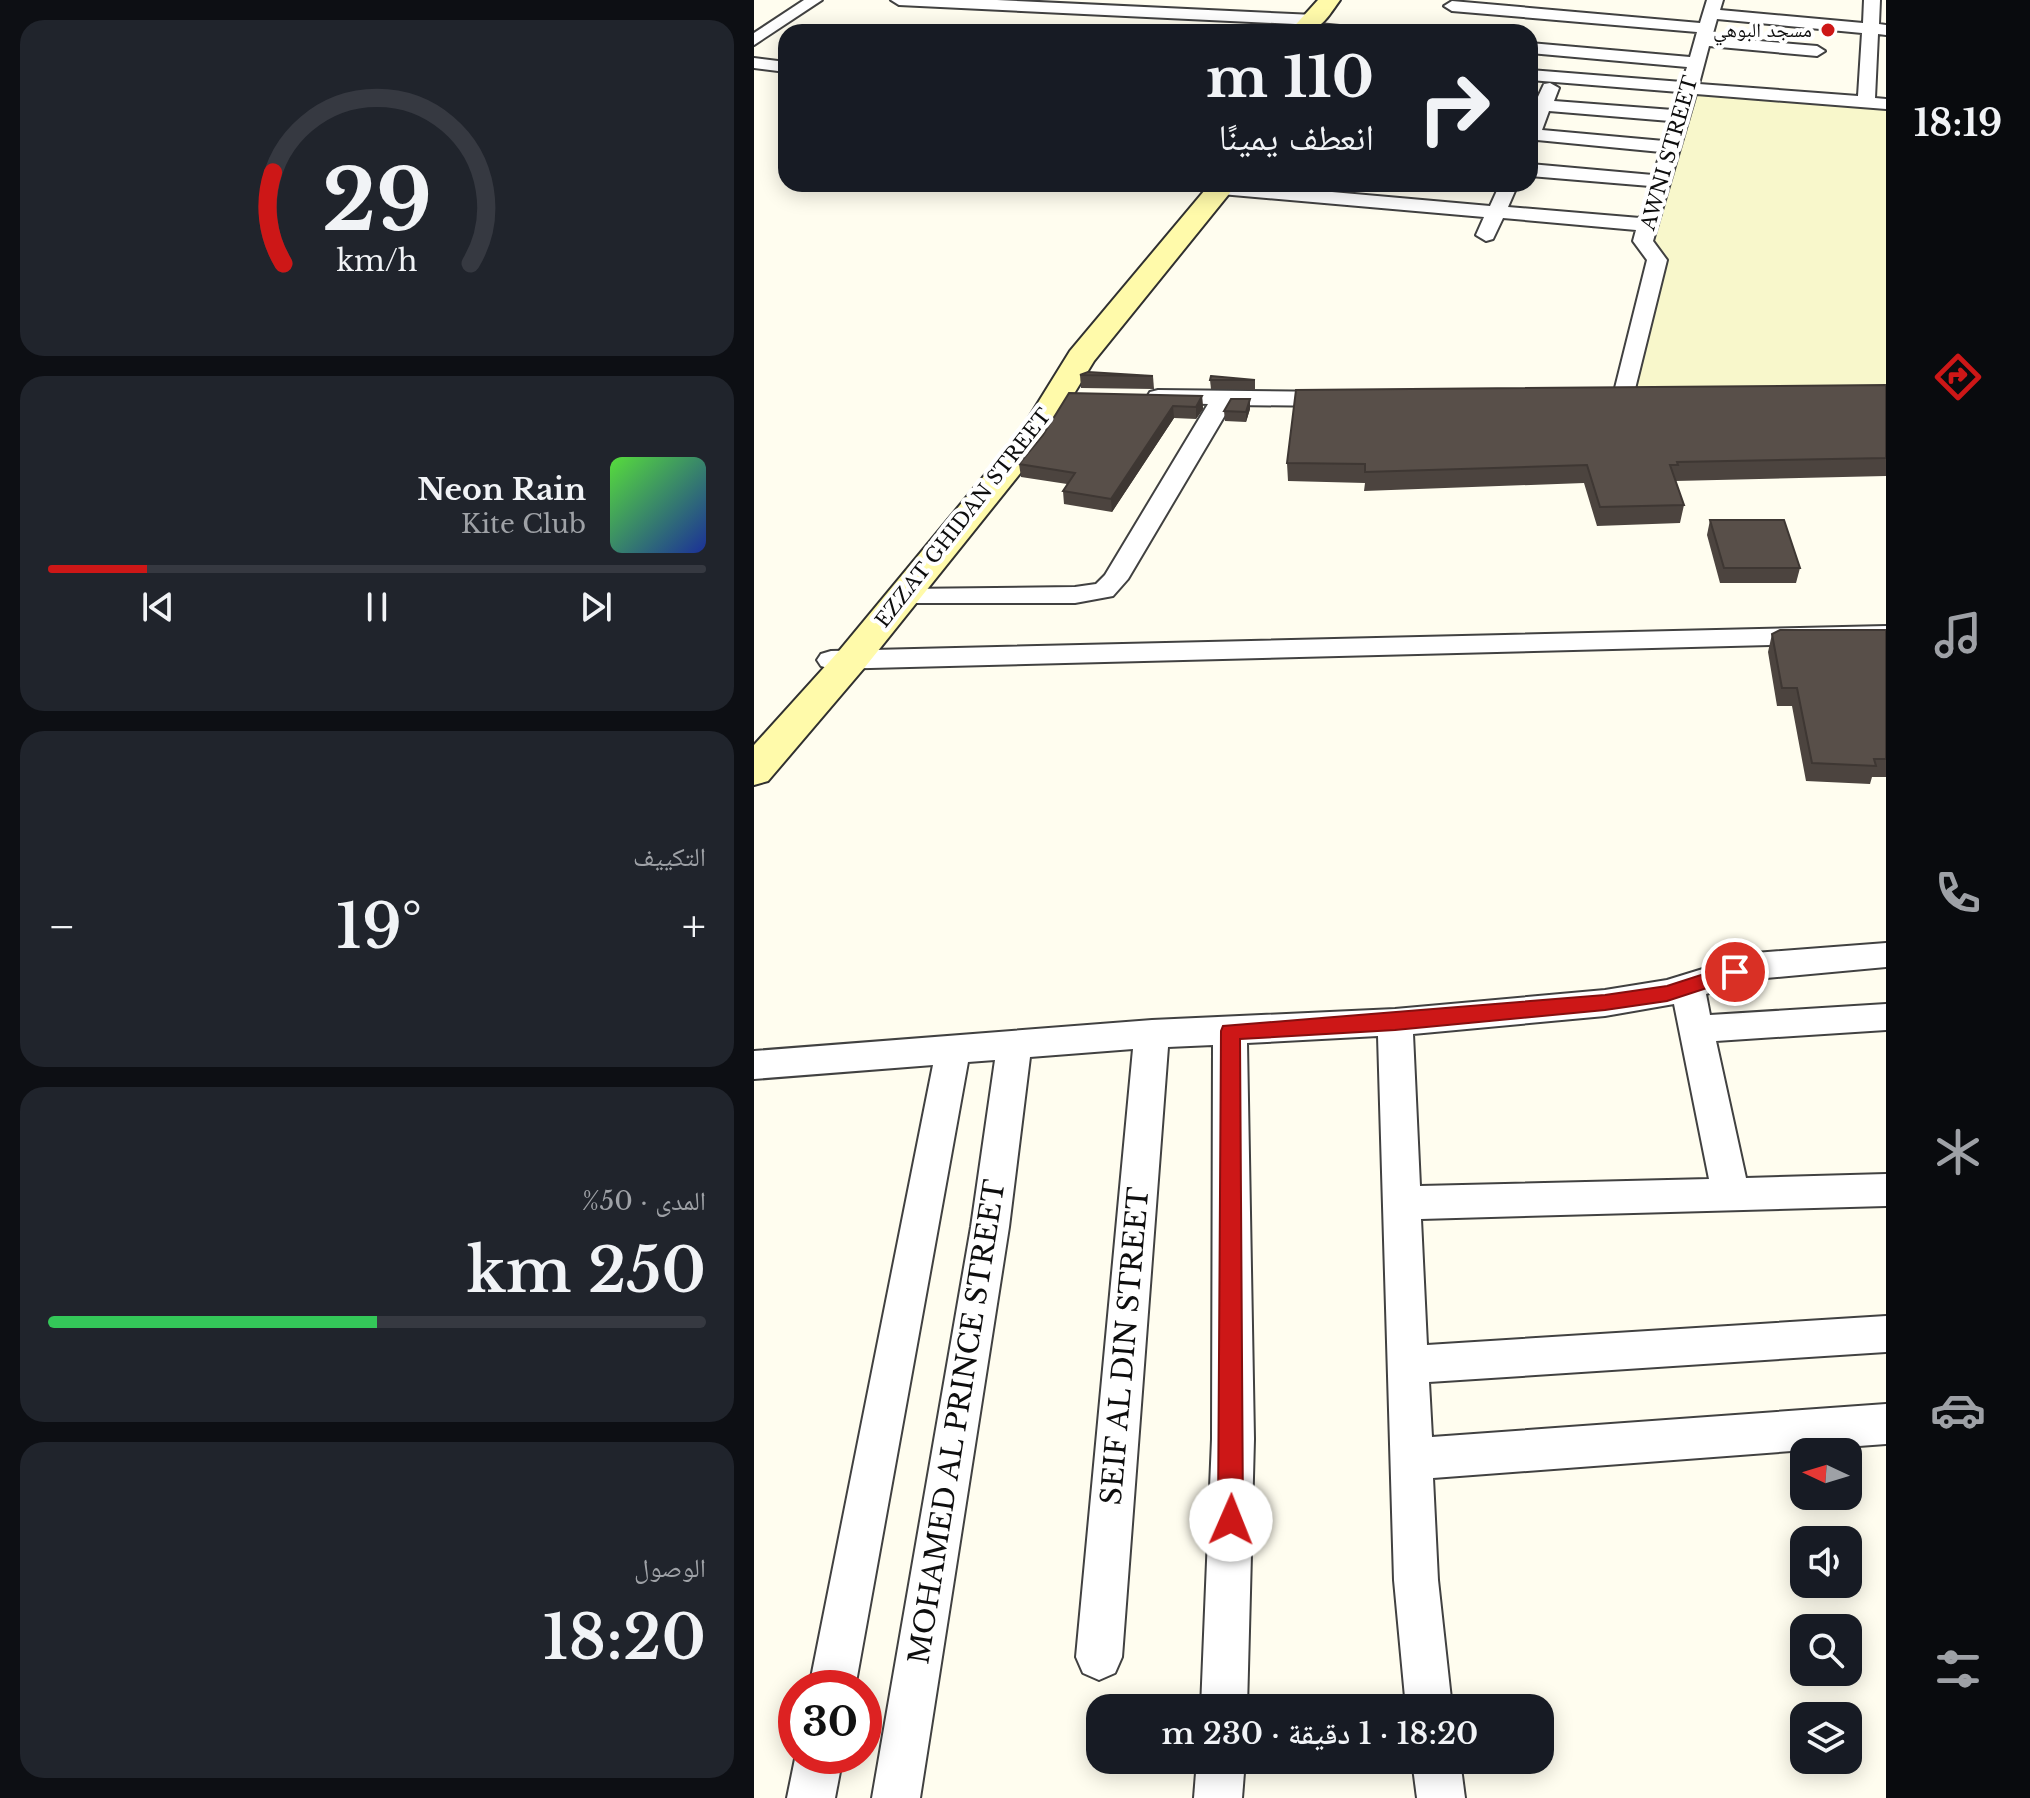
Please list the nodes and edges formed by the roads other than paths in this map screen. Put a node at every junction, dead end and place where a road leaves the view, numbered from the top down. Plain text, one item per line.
1 (814, 0) edge
2 (899, 0) edge
3 (1590, 0) edge
4 (1872, 0) edge
5 (1301, 1) edge
6 (1451, 8) edge
7 (1583, 18) junction
8 (1318, 19) edge
9 (1764, 19) junction
10 (1708, 21) edge
11 (1879, 30) edge
12 (754, 40) edge
13 (1538, 49) edge
14 (1567, 51) junction
15 (1817, 51) dead end
16 (1758, 58) junction
17 (754, 63) edge
18 (1696, 63) junction
19 (778, 66) edge
20 (1538, 76) edge
21 (1555, 77) junction
22 (1688, 88) junction
23 (1752, 93) junction
24 (1538, 102) edge
25 (1866, 103) junction
26 (1538, 104) edge
27 (1886, 104) edge
28 (1680, 116) junction
29 (1538, 136) edge
30 (1671, 147) junction
31 (1538, 171) edge
32 (1660, 181) junction
33 (1211, 192) edge
34 (1353, 192) edge
35 (1505, 192) edge
36 (1496, 211) junction
37 (1340, 219) dead end
38 (1647, 225) junction
39 (1486, 235) dead end
40 (1062, 395) junction
41 (1655, 395) edge
42 (1133, 397) edge
43 (1223, 399) junction
44 (1356, 399) edge
45 (903, 597) junction
46 (1886, 634) edge
47 (842, 660) junction
48 (754, 748) edge
49 (754, 771) edge
50 (1886, 955) edge
51 (1688, 987) junction
52 (1886, 1017) edge
53 (1395, 1022) junction
54 (1696, 1029) junction
55 (1230, 1031) junction
56 (1152, 1034) junction
57 (1014, 1046) junction
58 (953, 1051) junction
59 (754, 1065) edge
60 (1886, 1190) edge
61 (1731, 1196) junction
62 (1402, 1203) junction
63 (1886, 1334) edge
64 (1409, 1365) junction
65 (1886, 1424) edge
66 (1413, 1459) junction
67 (1099, 1657) dead end
68 (835, 1670) edge
69 (1224, 1694) edge
70 (1427, 1694) edge
71 (816, 1774) edge
72 (1220, 1774) edge
73 (1438, 1774) edge
74 (811, 1798) edge
75 (896, 1798) edge
76 (1218, 1798) edge
77 (1441, 1798) edge

1 - 12 street
2 - 8 street
3 - 7 street
4 - 11 street
5 - 8 street
6 - 7 street
7 - 10 street
7 - 14 street
9 - 10 street
9 - 11 street
9 - 16 street
10 - 16 street
10 - 18 street, AWNI STREET
11 - 25 street
13 - 14 street
14 - 18 street
14 - 21 street
15 - 16 street
16 - 23 street
17 - 19 street
18 - 22 street, AWNI STREET
20 - 21 street
21 - 22 street
21 - 24 street
22 - 23 street
22 - 28 street, AWNI STREET
23 - 25 street
25 - 27 street
26 - 28 street
28 - 30 street, AWNI STREET
29 - 30 street
30 - 32 street, AWNI STREET
31 - 32 street
32 - 38 street, AWNI STREET
33 - 40 street, EZZAT GHIDAN STREET
34 - 36 street
34 - 37 street
35 - 36 street
36 - 38 street
36 - 39 street
38 - 41 street, AWNI STREET
40 - 45 street, EZZAT GHIDAN STREET
40 - 47 street, EZZAT GHIDAN STREET
42 - 43 street
43 - 44 street
43 - 45 street
45 - 47 street, EZZAT GHIDAN STREET
46 - 47 street
47 - 48 street, EZZAT GHIDAN STREET
47 - 49 street, EZZAT GHIDAN STREET
50 - 51 street
51 - 53 street
51 - 54 street
52 - 54 street
53 - 55 street
53 - 62 street
54 - 61 street
55 - 56 street
55 - 69 street
56 - 57 street
56 - 67 street, SEIF AL DIN STREET
57 - 58 street
57 - 75 street, MOHAMED AL PRINCE STREET
58 - 59 street
58 - 68 street
60 - 61 street
61 - 62 street
62 - 64 street
63 - 64 street
64 - 66 street
65 - 66 street
66 - 70 street
71 - 74 street
72 - 76 street
73 - 77 street

